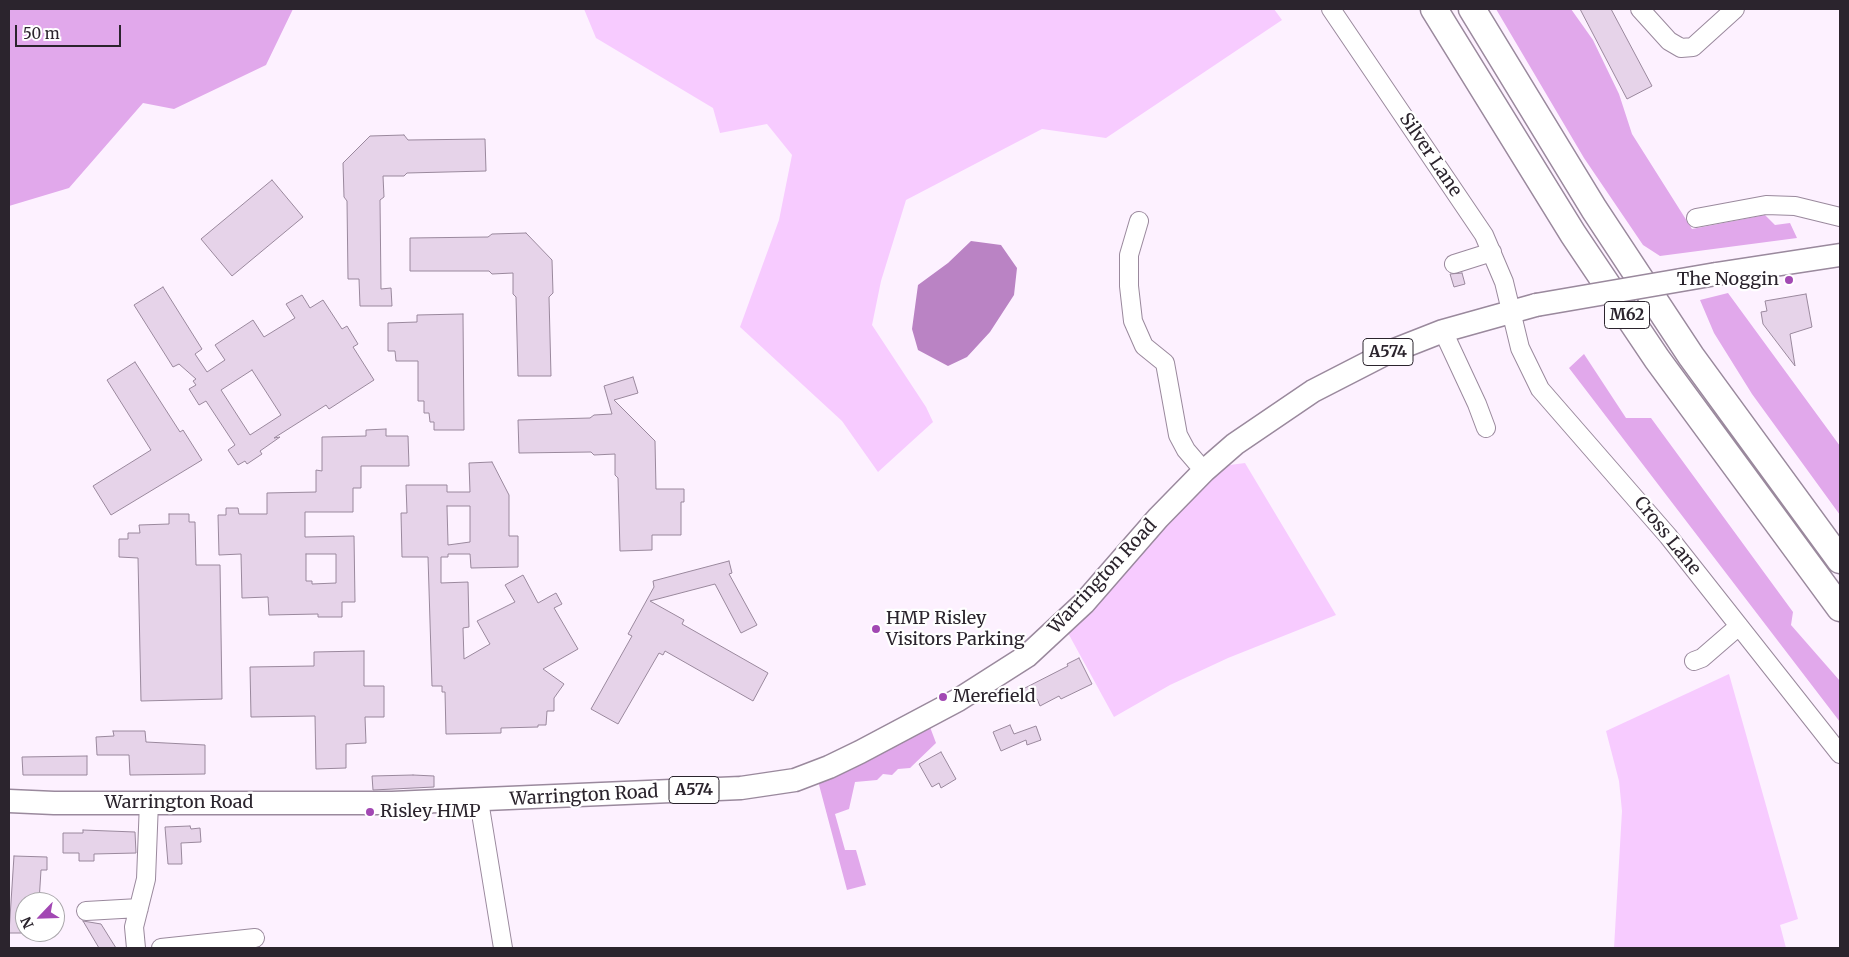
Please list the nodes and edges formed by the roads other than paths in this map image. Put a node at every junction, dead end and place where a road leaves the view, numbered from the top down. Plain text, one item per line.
1 (1331, 9) edge
2 (1434, 9) edge
3 (1472, 9) edge
4 (1640, 9) edge
5 (1734, 9) edge
6 (1840, 217) edge
7 (1696, 218) dead end
8 (1139, 221) dead end
9 (1492, 252) junction
10 (1840, 255) edge
11 (1454, 264) dead end
12 (1511, 311) junction
13 (1443, 331) junction
14 (1486, 428) dead end
15 (1204, 471) junction
16 (1840, 560) edge
17 (1840, 608) edge
18 (1739, 626) junction
19 (1694, 661) dead end
20 (1840, 754) edge
21 (9, 800) edge
22 (479, 801) junction
23 (149, 802) junction
24 (139, 908) junction
25 (86, 911) dead end
26 (255, 938) dead end
27 (136, 948) edge
28 (161, 948) edge
29 (503, 948) edge

1 - 9 street, Silver Lane
2 - 17 highway, M62
3 - 16 highway, M62
4 - 5 street
6 - 7 street
8 - 15 street
9 - 11 street
9 - 12 street, Silver Lane
10 - 12 main road, Warrington Road / A574, bridge
12 - 13 main road, Warrington Road / A574
12 - 18 street, Cross Lane
13 - 14 street
13 - 15 main road, Warrington Road / A574
15 - 22 main road, Warrington Road / A574
18 - 19 street
18 - 20 street, Cross Lane
21 - 23 main road, Warrington Road / A574
22 - 23 main road, Warrington Road / A574
22 - 29 street
23 - 24 street
24 - 25 street
24 - 27 street
26 - 28 street

